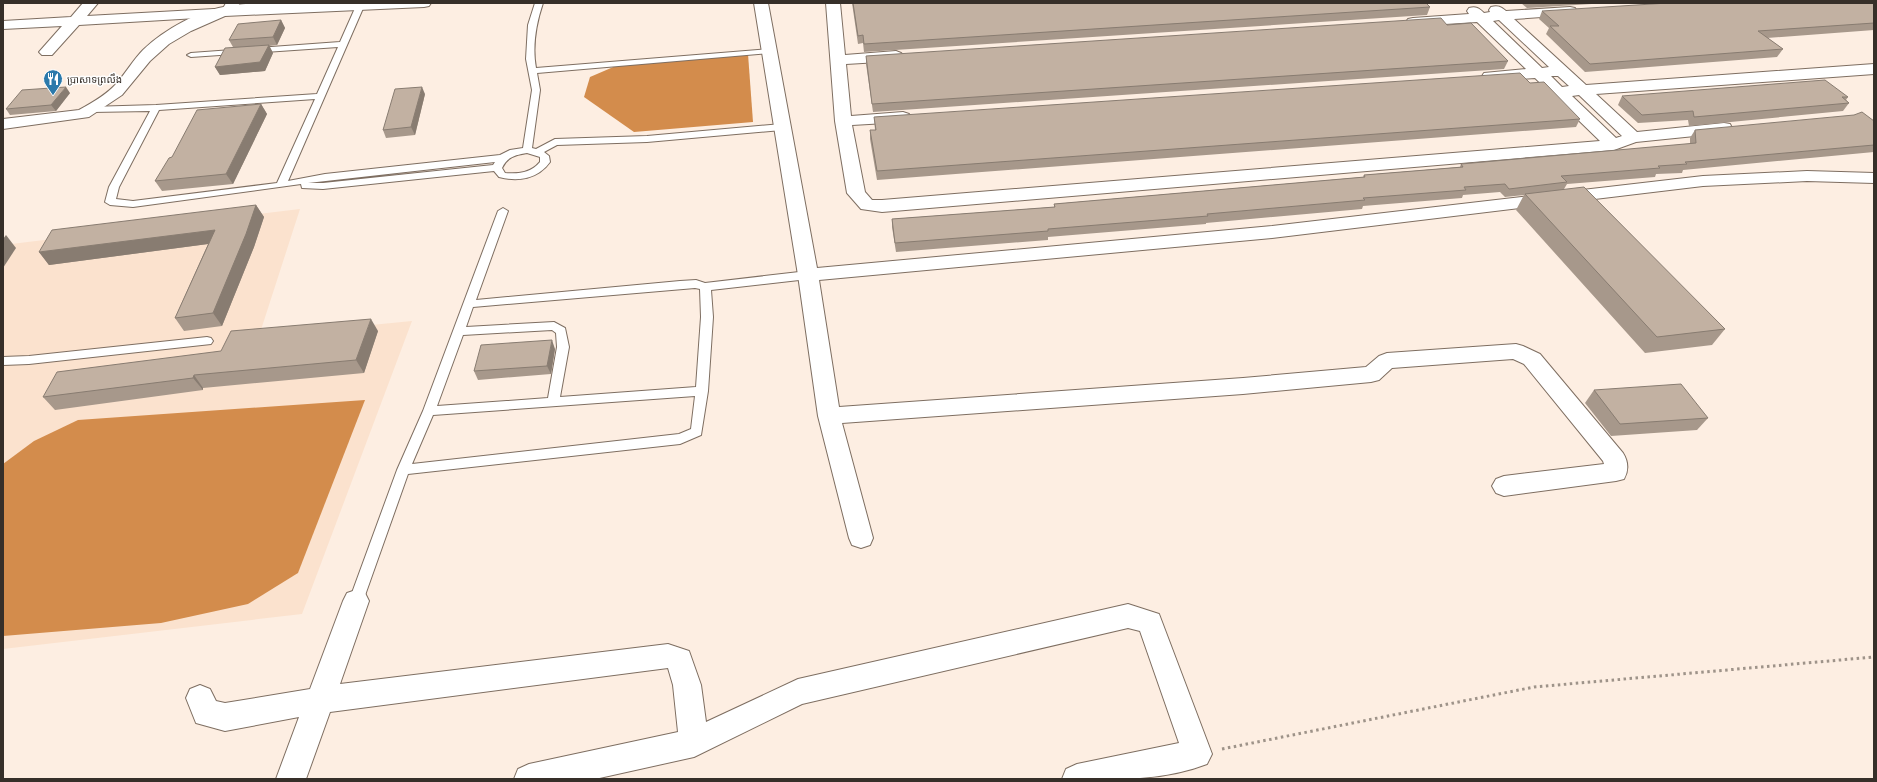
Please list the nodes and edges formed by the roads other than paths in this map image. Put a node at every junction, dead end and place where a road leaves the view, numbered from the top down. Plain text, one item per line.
1 (91, 3) edge
2 (424, 3) edge
3 (540, 3) edge
4 (761, 3) edge
5 (833, 3) edge
6 (1466, 3) edge
7 (1488, 3) edge
8 (315, 5) edge
9 (360, 6) junction
10 (225, 9) edge
11 (1588, 10) edge
12 (1502, 16) junction
13 (1481, 17) junction
14 (74, 22) junction
15 (1401, 23) edge
16 (3, 25) edge
17 (343, 44) junction
18 (769, 51) junction
19 (47, 52) dead end
20 (191, 55) dead end
21 (908, 55) edge
22 (837, 60) junction
23 (1874, 69) edge
24 (1561, 70) junction
25 (533, 71) junction
26 (1537, 72) junction
27 (1473, 77) edge
28 (1582, 89) junction
29 (1557, 92) junction
30 (320, 96) junction
31 (156, 108) junction
32 (92, 109) junction
33 (915, 116) edge
34 (843, 121) junction
35 (3, 124) edge
36 (782, 127) junction
37 (1737, 127) edge
38 (1633, 137) junction
39 (1614, 144) junction
40 (527, 150) junction
41 (537, 152) junction
42 (502, 158) junction
43 (497, 168) junction
44 (1874, 178) edge
45 (282, 185) junction
46 (503, 211) dead end
47 (808, 274) junction
48 (705, 287) junction
49 (470, 304) junction
50 (460, 331) junction
51 (207, 341) dead end
52 (3, 361) edge
53 (702, 391) junction
54 (553, 402) junction
55 (429, 411) junction
56 (829, 416) junction
57 (403, 470) junction
58 (1504, 486) dead end
59 (861, 538) dead end
60 (356, 601) joint
61 (200, 698) dead end
62 (320, 700) junction
63 (694, 743) junction
64 (291, 779) edge
65 (529, 779) edge
66 (1077, 779) edge

1 - 14 street
2 - 9 street
3 - 25 lane
4 - 18 street
5 - 22 street
6 - 13 street
7 - 12 street
8 - 9 street
8 - 10 street
9 - 17 lane
10 - 14 street
10 - 32 street
11 - 12 street
12 - 13 street
12 - 24 street
13 - 15 street
13 - 26 street
14 - 16 street
14 - 19 street
17 - 20 lane
17 - 30 lane
18 - 25 lane
18 - 36 street
21 - 22 street
22 - 34 street
23 - 28 street
24 - 26 street
24 - 28 street
25 - 40 lane
26 - 27 street
26 - 29 street
28 - 29 street
28 - 38 street
29 - 39 street
30 - 31 lane
30 - 45 lane
31 - 32 lane
31 - 45 lane
32 - 35 street
33 - 34 street
34 - 39 street
36 - 41 lane
36 - 47 street
37 - 38 street
38 - 39 street
40 - 41 lane
40 - 42 lane
41 - 43 lane
42 - 43 lane
42 - 45 lane
43 - 45 lane
44 - 47 street
46 - 49 lane
47 - 48 lane
47 - 56 street
48 - 49 lane
48 - 53 lane
49 - 50 lane
50 - 54 lane
50 - 55 lane
51 - 52 lane
53 - 54 lane
53 - 57 lane
54 - 55 lane
55 - 57 lane
56 - 58 street
56 - 59 street
57 - 60 lane
60 - 62 street
61 - 62 street
62 - 63 street
62 - 64 street
63 - 65 street
63 - 66 street

